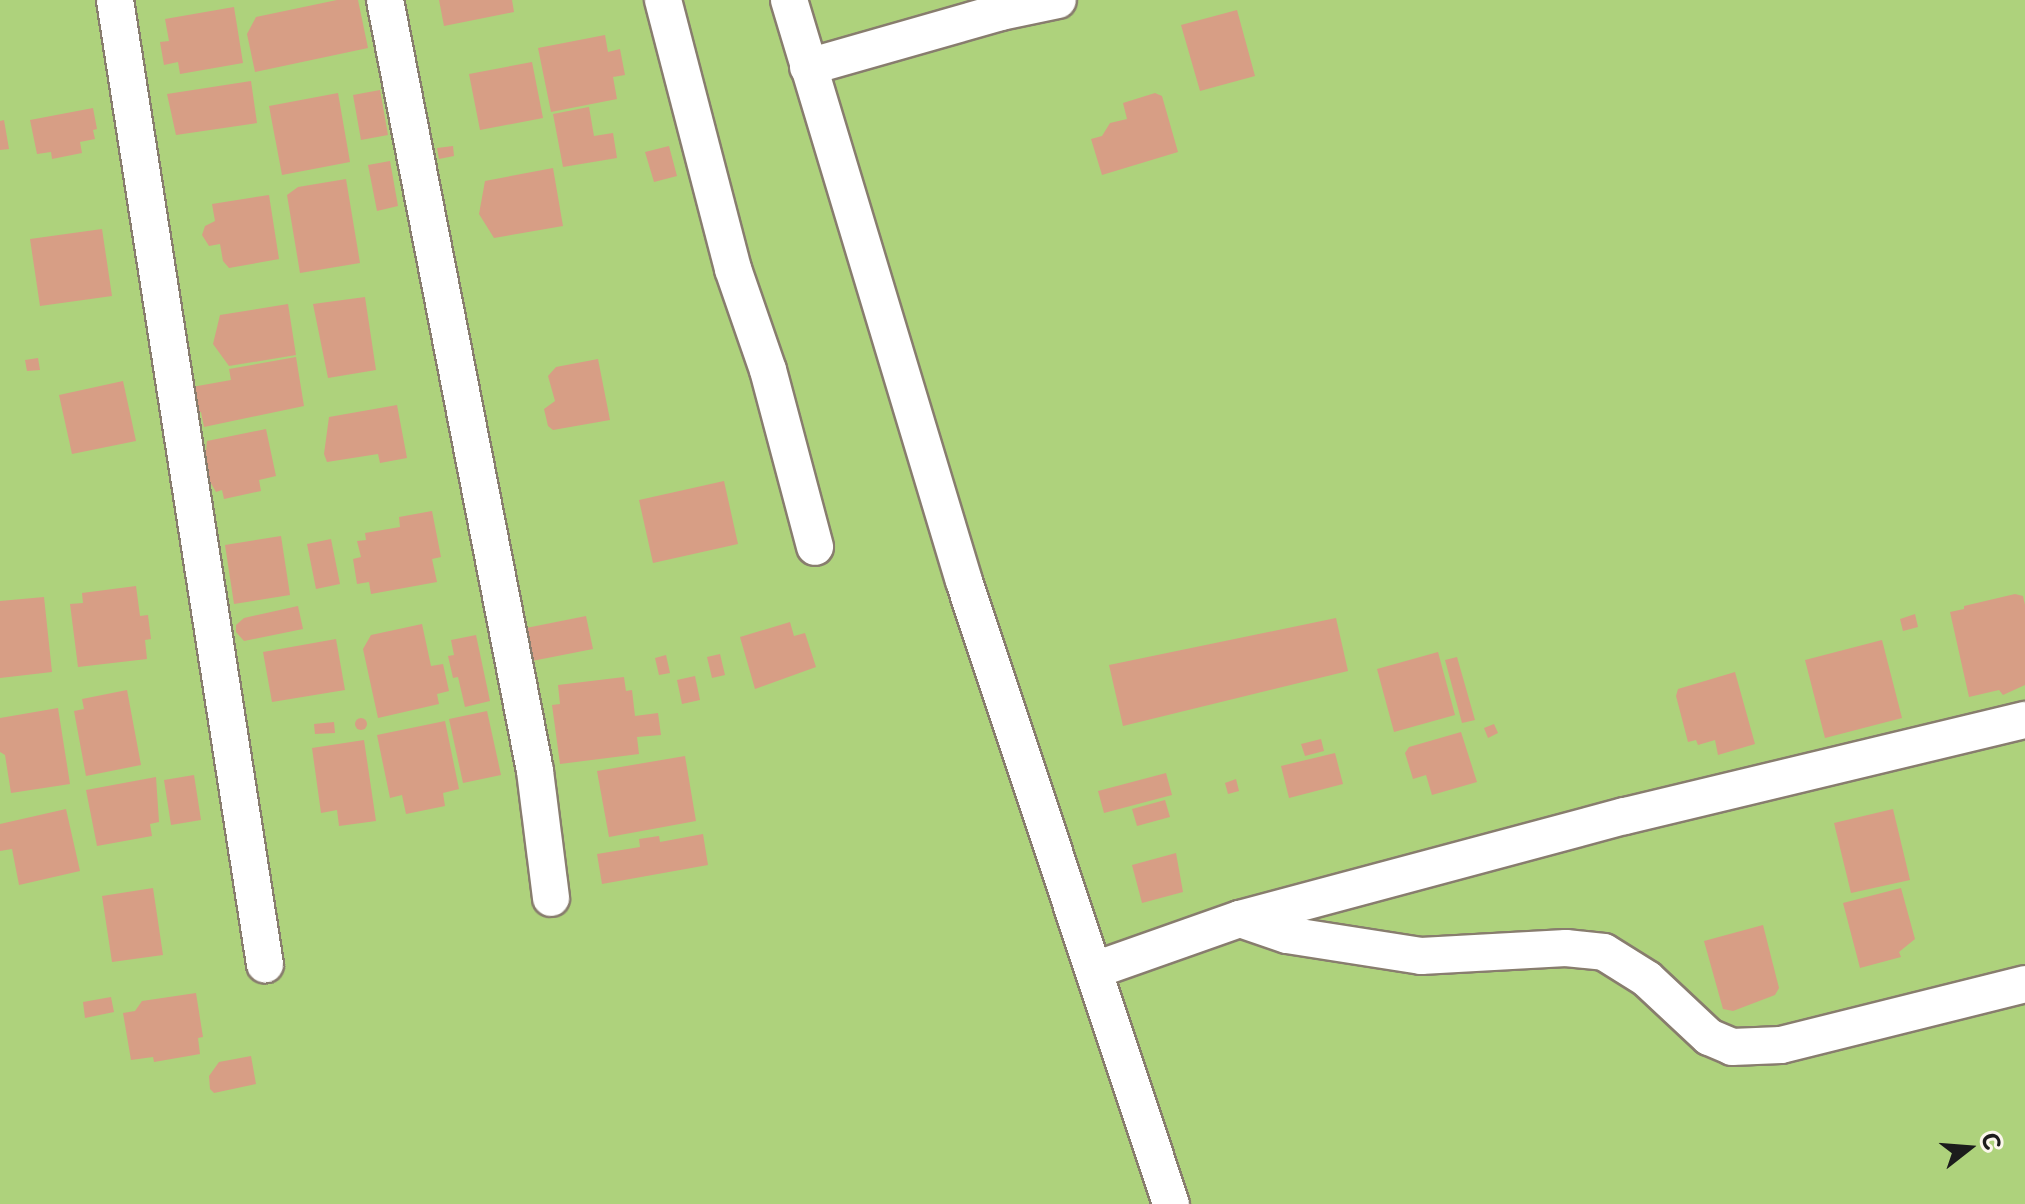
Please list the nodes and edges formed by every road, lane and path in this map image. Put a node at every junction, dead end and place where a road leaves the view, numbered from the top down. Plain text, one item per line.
1 (115, 0) edge
2 (385, 0) edge
3 (663, 0) edge
4 (789, 0) edge
5 (1058, 0) edge
6 (808, 67) junction
7 (815, 547) dead end
8 (2025, 720) edge
9 (551, 898) dead end
10 (1240, 919) junction
11 (265, 964) dead end
12 (1095, 970) junction
13 (2025, 984) edge
14 (1171, 1204) edge

1 - 11 street
2 - 9 street
3 - 7 street
4 - 6 street
5 - 6 street
6 - 12 street
8 - 10 street
10 - 12 street
10 - 13 street
12 - 14 street

